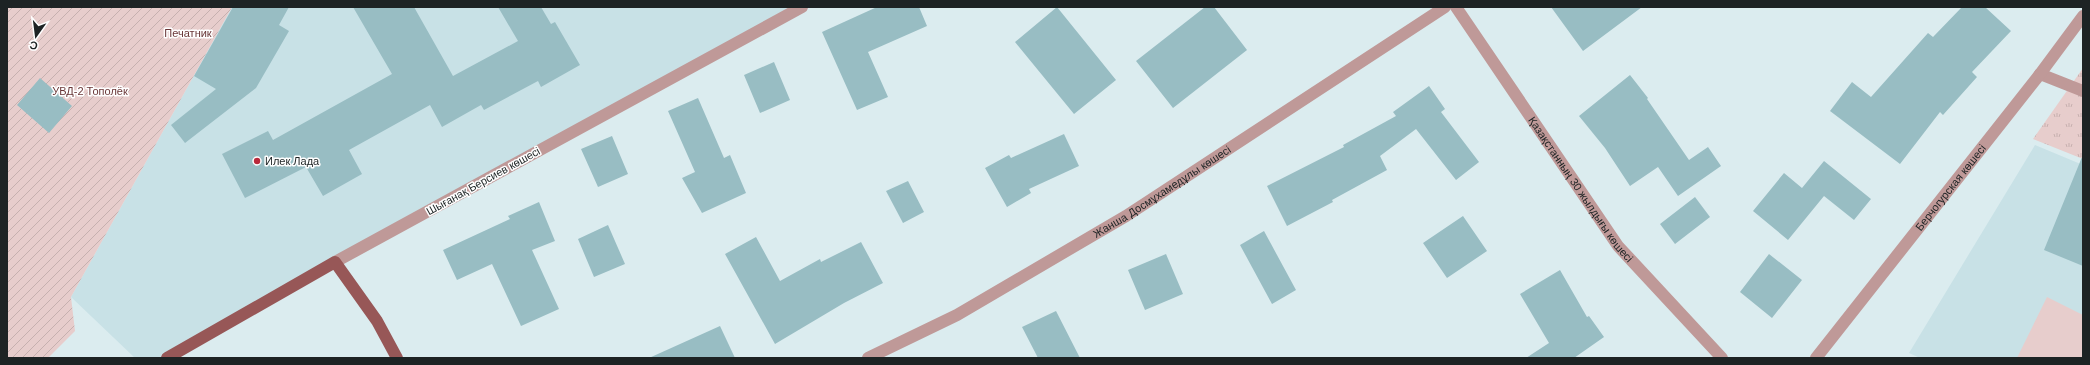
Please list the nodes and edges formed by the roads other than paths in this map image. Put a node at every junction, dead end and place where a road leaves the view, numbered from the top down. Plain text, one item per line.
1 (802, 7) edge
2 (1445, 7) edge
3 (1456, 7) edge
4 (2083, 16) edge
5 (2040, 74) junction
6 (2083, 91) edge
7 (335, 262) junction
8 (167, 358) edge
9 (397, 358) edge
10 (868, 358) edge
11 (1722, 358) edge
12 (1816, 358) edge

1 - 7 street, Шығанақ Берсиев көшесі
2 - 10 street, Жанша Досмұхамедұлы көшесі
3 - 11 street, Қазақстанның 30 жылдығы көшесі
4 - 5 street, Берчогурская көшесі
5 - 6 street
5 - 12 street, Берчогурская көшесі
7 - 8 main road, Шығанақ Берсиев көшесі
7 - 9 main road

